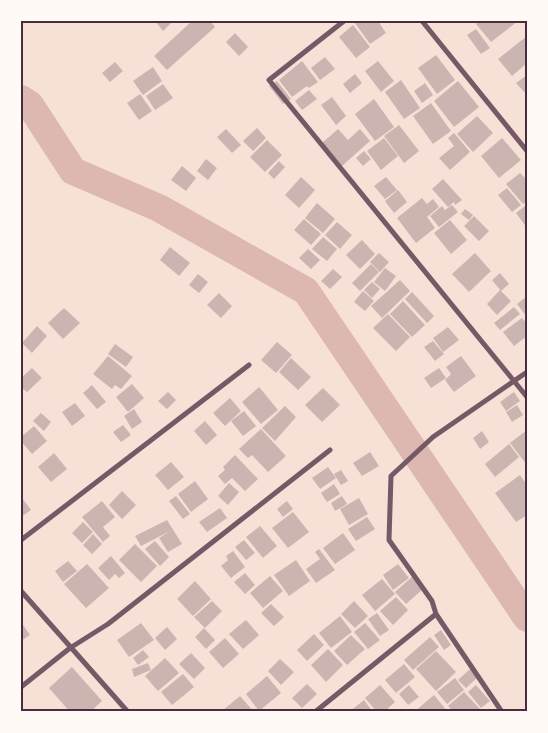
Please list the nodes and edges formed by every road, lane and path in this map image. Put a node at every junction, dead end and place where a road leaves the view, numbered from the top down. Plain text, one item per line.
1 (344, 21) edge
2 (422, 21) edge
3 (527, 151) edge
4 (249, 365) dead end
5 (527, 372) edge
6 (515, 381) junction
7 (527, 397) edge
8 (330, 450) dead end
9 (21, 540) edge
10 (21, 591) edge
11 (436, 614) junction
12 (70, 648) junction
13 (21, 687) edge
14 (128, 712) edge
15 (315, 712) edge
16 (502, 712) edge

1 - 6 street
2 - 3 street
4 - 9 street
5 - 6 street
6 - 7 street
6 - 11 street
8 - 12 street
10 - 12 street
11 - 15 street
11 - 16 street
12 - 13 street
12 - 14 street

